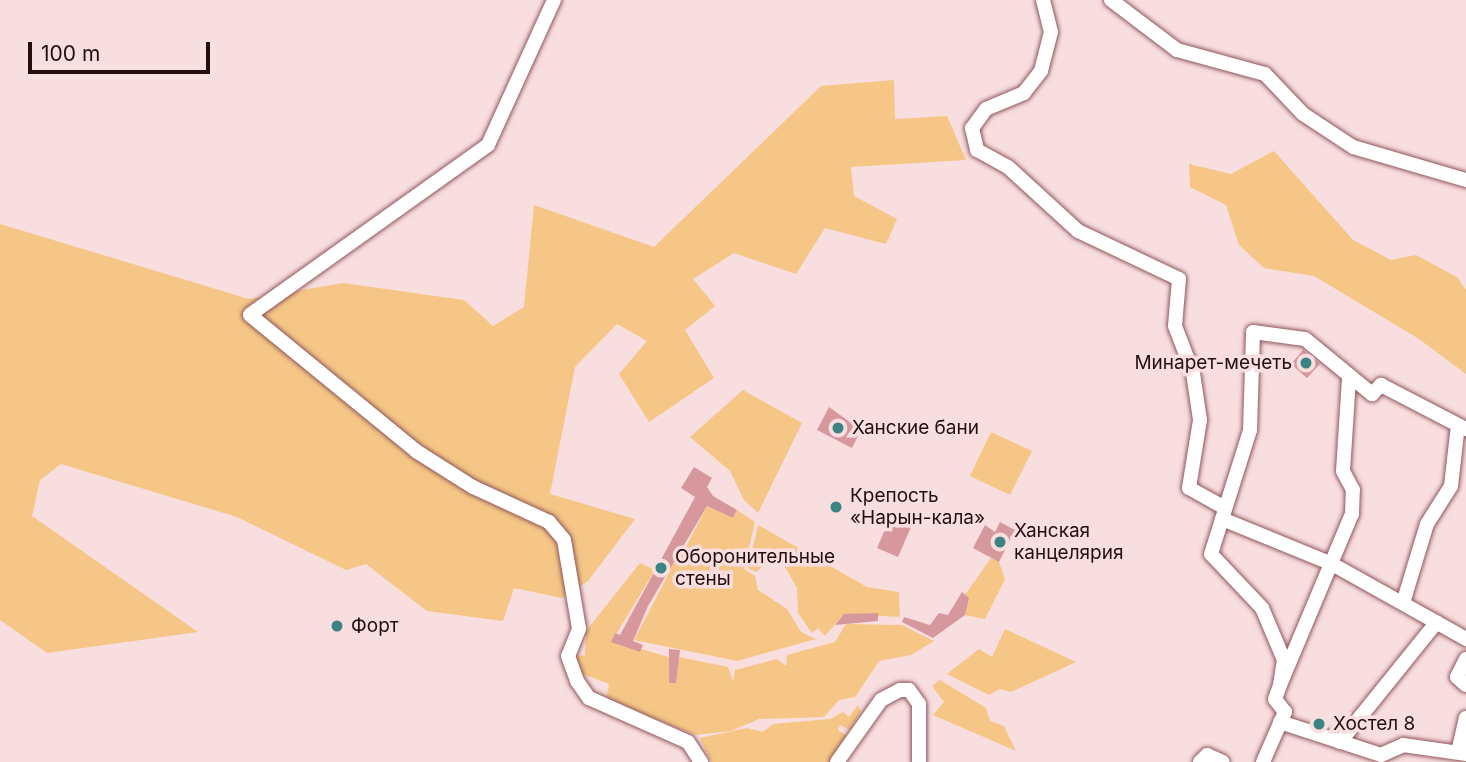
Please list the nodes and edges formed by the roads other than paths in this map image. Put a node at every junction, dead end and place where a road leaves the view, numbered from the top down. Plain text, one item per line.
1 (554, 0) edge
2 (1044, 0) edge
3 (1111, 0) edge
4 (1466, 180) edge
5 (1349, 377) junction
6 (1462, 427) edge
7 (1224, 514) junction
8 (1332, 564) junction
9 (1403, 603) junction
10 (1437, 622) junction
11 (1466, 639) edge
12 (1466, 659) edge
13 (1280, 685) junction
14 (1466, 685) edge
15 (1466, 718) edge
16 (1280, 722) junction
17 (1340, 742) junction
18 (1462, 753) edge
19 (1203, 758) edge
20 (701, 762) edge
21 (837, 762) edge
22 (919, 762) edge
23 (1223, 762) edge
24 (1263, 762) edge

1 - 20 street
2 - 7 street
3 - 4 street
5 - 6 street
5 - 7 street
5 - 8 street
6 - 9 street
7 - 8 street
7 - 13 street
8 - 9 street
8 - 13 street
9 - 10 street
10 - 11 street
10 - 17 street
12 - 14 street
13 - 16 street
15 - 18 street
16 - 17 street
16 - 24 street
17 - 18 street
19 - 23 street
21 - 22 street

